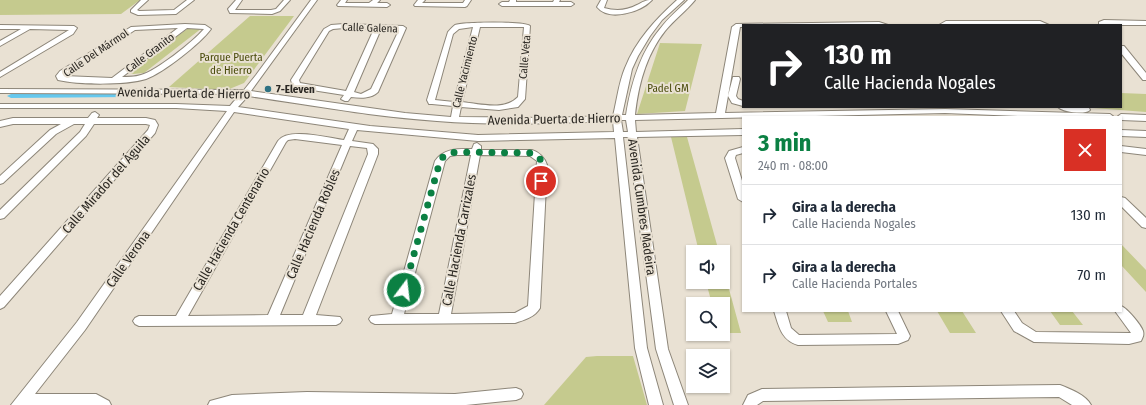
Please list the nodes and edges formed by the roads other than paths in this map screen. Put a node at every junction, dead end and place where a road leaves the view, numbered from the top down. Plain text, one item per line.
1 (145, 0) edge
2 (191, 0) edge
3 (239, 0) edge
4 (287, 0) edge
5 (314, 0) edge
6 (377, 0) edge
7 (604, 0) edge
8 (649, 0) edge
9 (681, 0) edge
10 (692, 0) edge
11 (466, 2) edge
12 (513, 2) edge
13 (556, 2) edge
14 (340, 3) edge
15 (417, 3) edge
16 (476, 4) dead end
17 (502, 4) dead end
18 (571, 4) dead end
19 (371, 5) junction
20 (386, 5) dead end
21 (1146, 23) edge
22 (786, 24) edge
23 (835, 24) edge
24 (1102, 24) edge
25 (477, 25) junction
26 (742, 25) edge
27 (185, 26) junction
28 (379, 26) junction
29 (29, 27) junction
30 (1, 28) edge
31 (0, 44) edge
32 (1122, 49) edge
33 (0, 75) edge
34 (725, 78) junction
35 (1146, 78) edge
36 (739, 79) edge
37 (114, 80) junction
38 (131, 80) junction
39 (100, 91) junction
40 (119, 91) junction
41 (2, 92) edge
42 (246, 92) junction
43 (349, 94) junction
44 (361, 96) junction
45 (442, 104) junction
46 (457, 104) junction
47 (742, 104) edge
48 (0, 106) edge
49 (90, 106) junction
50 (104, 106) junction
51 (337, 107) junction
52 (826, 108) edge
53 (1068, 108) edge
54 (232, 109) junction
55 (975, 109) edge
56 (352, 110) junction
57 (854, 113) junction
58 (720, 116) junction
59 (1093, 116) edge
60 (1115, 116) edge
61 (668, 117) junction
62 (1122, 117) edge
63 (617, 118) junction
64 (630, 118) junction
65 (1146, 118) edge
66 (438, 119) junction
67 (75, 120) junction
68 (90, 120) junction
69 (454, 120) junction
70 (525, 121) junction
71 (544, 121) junction
72 (0, 124) edge
73 (354, 127) junction
74 (370, 129) junction
75 (742, 132) edge
76 (1122, 133) edge
77 (632, 134) junction
78 (650, 134) junction
79 (1146, 134) edge
80 (618, 135) junction
81 (458, 137) junction
82 (545, 137) junction
83 (478, 138) junction
84 (526, 138) junction
85 (348, 142) junction
86 (368, 147) junction
87 (1122, 149) edge
88 (742, 150) edge
89 (457, 152) junction
90 (476, 152) junction
91 (1146, 152) edge
92 (0, 181) edge
93 (742, 196) edge
94 (1122, 201) edge
95 (0, 216) edge
96 (1146, 224) edge
97 (0, 304) edge
98 (780, 312) edge
99 (892, 312) edge
100 (1008, 312) edge
101 (1122, 312) edge
102 (396, 318) junction
103 (444, 318) junction
104 (308, 319) junction
105 (375, 319) dead end
106 (272, 320) junction
107 (336, 320) dead end
108 (139, 321) dead end
109 (179, 321) junction
110 (516, 394) dead end
111 (305, 402) edge
112 (20, 403) edge
113 (104, 405) edge
114 (215, 405) edge
115 (656, 405) edge
116 (681, 405) edge
117 (750, 405) edge
118 (1084, 405) edge

1 - 2 street
3 - 4 street
5 - 42 street, Calle Verona
6 - 19 street
7 - 8 street
9 - 63 street, Avenida Cumbres Madeira
10 - 64 street, Avenida Cumbres Madeira
11 - 15 street
11 - 16 street
12 - 13 street
12 - 17 street
13 - 18 street
14 - 19 street
19 - 20 street
21 - 24 street
22 - 23 street
25 - 45 street, Calle Veta
25 - 46 street, Calle Yacimiento
25 - 46 street, Calle Veta
26 - 34 street
27 - 37 street, Calle Granito
27 - 37 street, Calle Del Mármol
27 - 38 street, Calle Del Mármol
28 - 43 street
28 - 43 street, Calle Galena
28 - 44 street, Calle Galena
29 - 30 street
29 - 31 street
29 - 33 street
32 - 35 street
34 - 36 street
34 - 58 street
36 - 47 street
37 - 38 street, Calle Del Mármol
37 - 39 street, Calle Granito
38 - 40 street
39 - 40 street, Avenida Puerta de Hierro
39 - 41 street, Avenida Puerta de Hierro
40 - 42 street, Avenida Puerta de Hierro
42 - 51 street, Avenida Puerta de Hierro
42 - 54 street, Calle Verona
43 - 44 street, Calle Galena
43 - 51 street
44 - 56 street
45 - 46 street, Calle Veta
45 - 66 street, Calle Yacimiento
46 - 69 street, Calle Yacimiento
48 - 49 street, Avenida Puerta de Hierro
49 - 50 street, Avenida Puerta de Hierro
49 - 67 street
50 - 54 street, Avenida Puerta de Hierro
50 - 68 street
51 - 56 street, Avenida Puerta de Hierro
52 - 57 street
53 - 60 street
54 - 73 street, Avenida Puerta de Hierro
54 - 112 street, Calle Verona
55 - 57 street, Avenida Puerta de Hierro
55 - 59 street, Avenida Puerta de Hierro
56 - 66 street, Avenida Puerta de Hierro
57 - 58 street, Avenida Puerta de Hierro
58 - 61 street, Avenida Puerta de Hierro
61 - 64 street, Avenida Puerta de Hierro
61 - 78 street
62 - 65 street
63 - 64 street, Avenida Puerta de Hierro
63 - 71 street, Avenida Puerta de Hierro
63 - 80 street, Avenida Cumbres Madeira
64 - 77 street, Avenida Cumbres Madeira
66 - 69 street, Avenida Puerta de Hierro
67 - 68 street, Calle Mirador del Águila
67 - 72 street, Calle Mirador del Águila
67 - 92 street
68 - 95 street
68 - 97 street, Calle Mirador del Águila
69 - 70 street, Avenida Puerta de Hierro
70 - 71 street, Avenida Puerta de Hierro
70 - 84 street
71 - 82 street
73 - 74 street, Avenida Puerta de Hierro
73 - 85 street, Calle Hacienda Robles
74 - 81 street, Avenida Puerta de Hierro
74 - 86 street
75 - 78 street, Avenida Puerta de Hierro
76 - 79 street
77 - 78 street, Avenida Puerta de Hierro
77 - 80 street, Avenida Puerta de Hierro
77 - 116 street, Avenida Cumbres Madeira
80 - 82 street, Avenida Puerta de Hierro
80 - 115 street, Avenida Cumbres Madeira
81 - 83 street, Avenida Puerta de Hierro
81 - 89 street
82 - 84 street, Avenida Puerta de Hierro
83 - 84 street, Avenida Puerta de Hierro
83 - 90 street, Calle Hacienda Carrizales
85 - 86 street
85 - 106 street, Calle Hacienda Robles
85 - 109 street, Calle Hacienda Centenario
86 - 104 street
87 - 91 street
88 - 93 street
89 - 90 street
89 - 102 street
90 - 103 street, Calle Hacienda Carrizales
90 - 103 street
94 - 96 street
98 - 99 street
100 - 101 street
102 - 103 street
102 - 105 street
104 - 106 street
104 - 107 street
106 - 109 street
108 - 109 street
110 - 111 street
111 - 114 street
112 - 113 street
117 - 118 street

